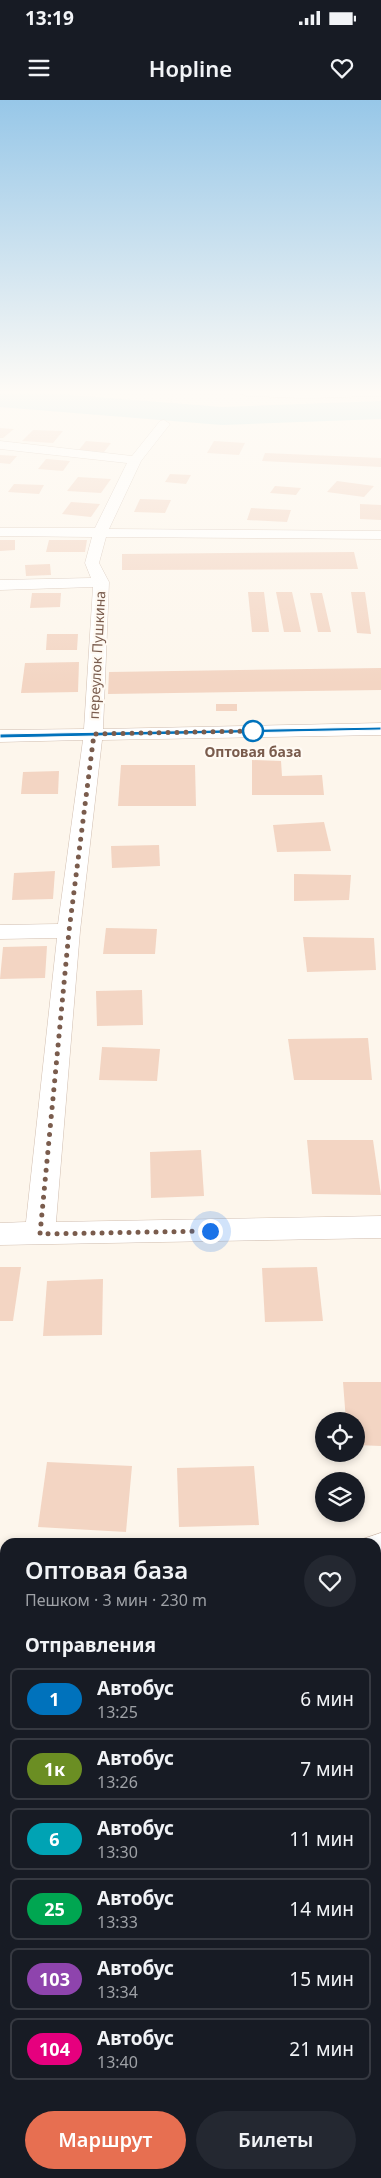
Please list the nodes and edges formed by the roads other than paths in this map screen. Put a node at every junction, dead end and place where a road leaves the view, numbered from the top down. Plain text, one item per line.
1 (121, 490) edge
2 (0, 532) edge
3 (100, 533) junction
4 (381, 536) edge
5 (101, 582) junction
6 (0, 585) edge
7 (381, 729) edge
8 (94, 734) junction
9 (0, 736) edge
10 (69, 931) junction
11 (0, 932) edge
12 (381, 1228) edge
13 (0, 1234) edge
14 (40, 1234) junction

1 - 3 street, переулок Пушкина
2 - 3 street
3 - 4 street
3 - 5 street, переулок Пушкина
5 - 6 street
5 - 8 street, переулок Пушкина
7 - 8 street
8 - 9 street
8 - 10 street, переулок Пушкина
10 - 11 street
10 - 14 street, переулок Пушкина
12 - 14 street
13 - 14 street

